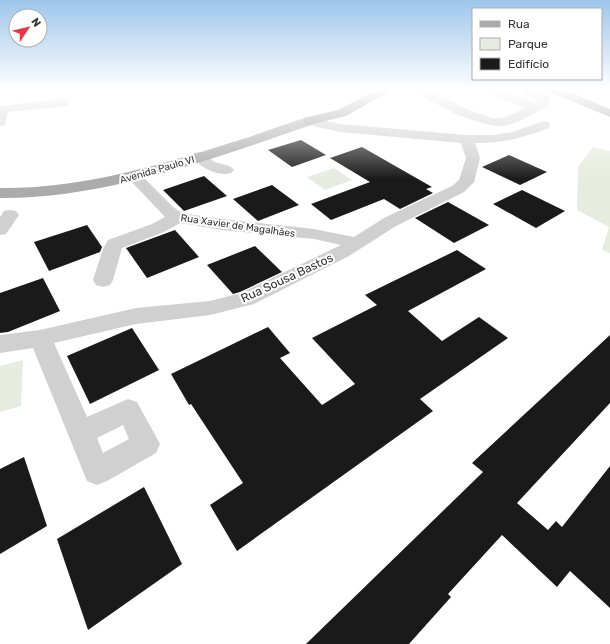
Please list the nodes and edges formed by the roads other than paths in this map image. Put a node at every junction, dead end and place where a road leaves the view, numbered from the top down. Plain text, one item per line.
1 (311, 119) edge
2 (316, 119) edge
3 (348, 119) edge
4 (481, 119) edge
5 (509, 119) edge
6 (308, 121) junction
7 (544, 125) dead end
8 (373, 132) junction
9 (466, 139) junction
10 (199, 156) junction
11 (226, 170) dead end
12 (134, 176) junction
13 (0, 193) edge
14 (10, 215) dead end
15 (177, 217) junction
16 (0, 230) edge
17 (358, 243) junction
18 (103, 280) dead end
19 (40, 338) junction
20 (0, 344) edge
21 (81, 433) dead end

1 - 6 highway
2 - 6 highway
3 - 8 street
4 - 5 street
6 - 8 street
6 - 10 main road, Avenida Paulo VI
7 - 9 street
8 - 9 street
9 - 17 street, Rua Sousa Bastos
10 - 11 street
10 - 12 main road, Avenida Paulo VI
12 - 13 main road, Avenida Paulo VI
12 - 15 street, Rua Xavier de Magalhães
14 - 16 street
15 - 17 street, Rua Xavier de Magalhães
15 - 18 street
17 - 19 street, Rua Sousa Bastos
19 - 20 street, Rua Sousa Bastos
19 - 21 street

